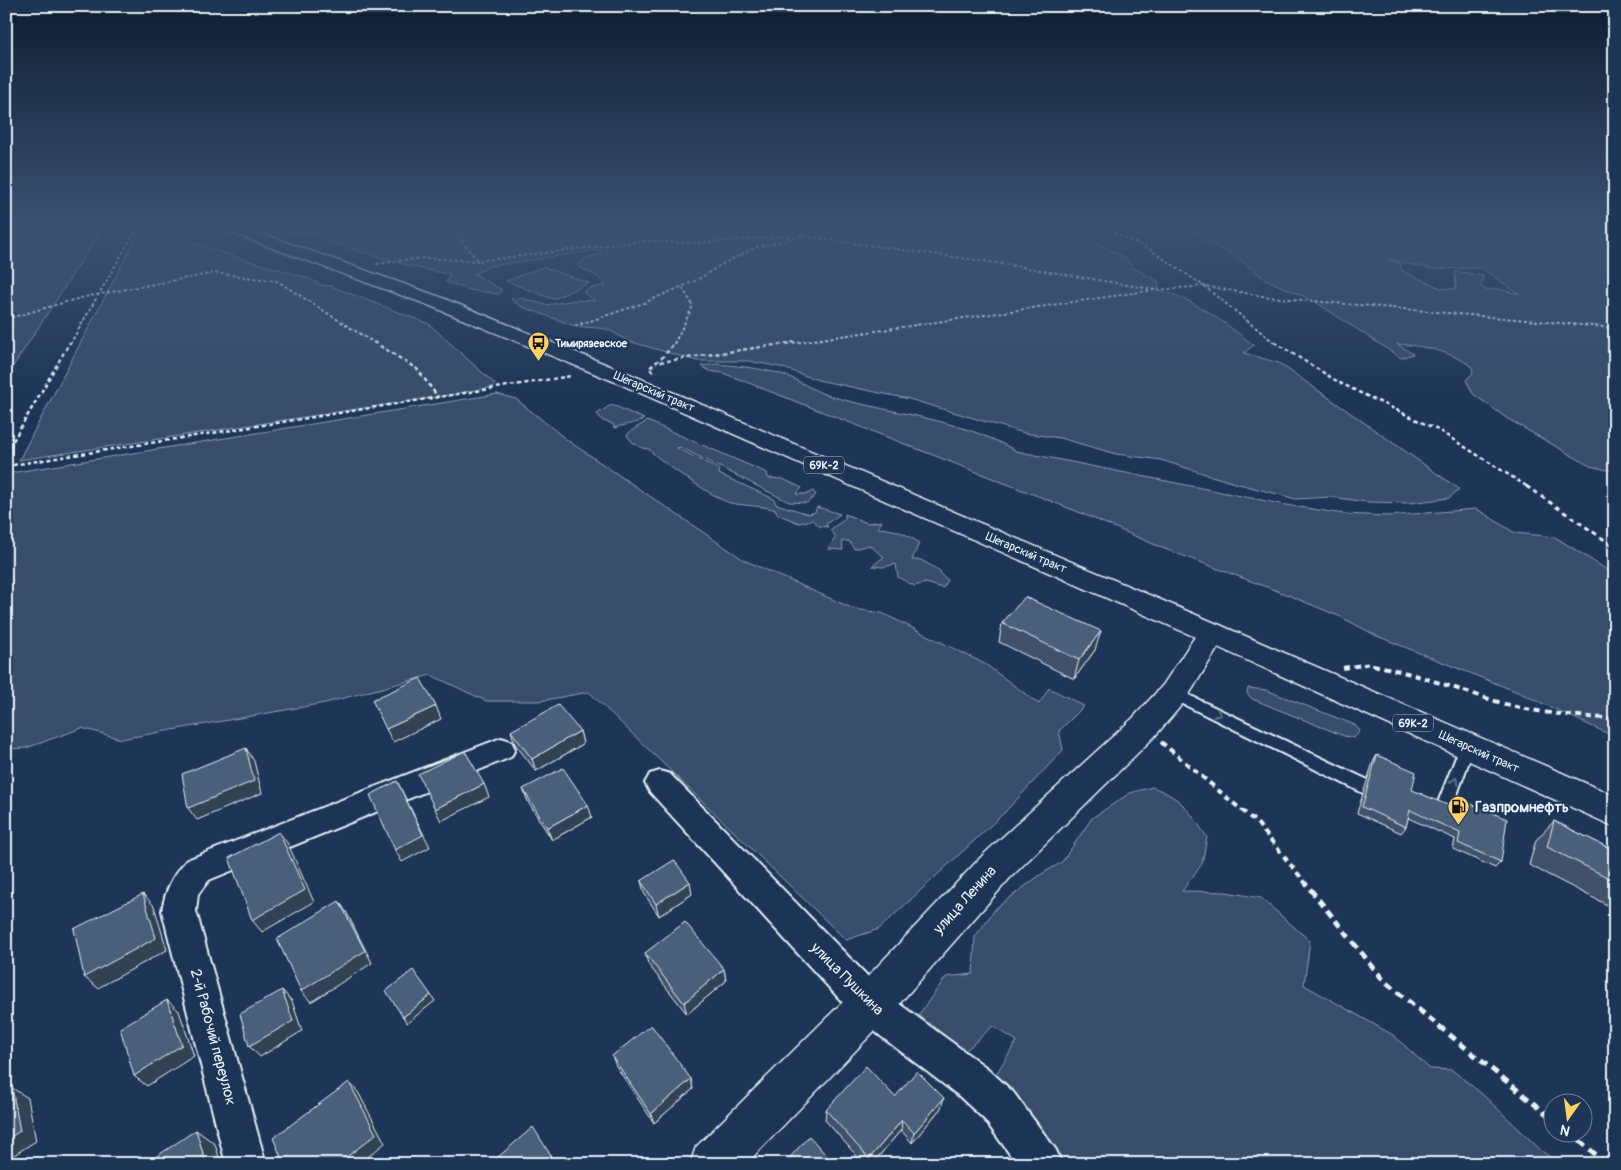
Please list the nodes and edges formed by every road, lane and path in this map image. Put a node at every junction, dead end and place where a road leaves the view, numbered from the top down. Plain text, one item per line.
1 (105, 283) edge
2 (164, 283) edge
3 (280, 283) edge
4 (382, 283) edge
5 (690, 283) edge
6 (1114, 283) edge
7 (1199, 283) edge
8 (1204, 286) junction
9 (682, 287) junction
10 (1157, 290) junction
11 (98, 295) junction
12 (6, 319) edge
13 (575, 326) dead end
14 (1615, 328) edge
15 (577, 375) dead end
16 (438, 397) junction
17 (6, 453) edge
18 (6, 466) edge
19 (1615, 547) edge
20 (1212, 633) junction
21 (1320, 681) junction
22 (1174, 693) junction
23 (1615, 719) edge
24 (1144, 727) junction
25 (1468, 747) junction
26 (501, 749) dead end
27 (660, 783) dead end
28 (1392, 799) edge
29 (1426, 812) edge
30 (1615, 812) edge
31 (870, 1005) junction
32 (1544, 1112) edge
33 (1581, 1142) edge
34 (246, 1164) edge
35 (713, 1164) edge
36 (1042, 1164) edge
37 (1607, 1164) edge

1 - 11 path
2 - 11 path
3 - 16 path
4 - 20 main road, Шегарский тракт / 69К-2
5 - 9 path
6 - 10 path
7 - 8 path
8 - 10 path
8 - 14 path
8 - 19 path
9 - 10 path
9 - 13 path
11 - 12 path
11 - 17 path
15 - 16 path
16 - 18 path
20 - 21 main road, Шегарский тракт / 69К-2
20 - 22 main road, улица Ленина
21 - 23 path
21 - 25 main road, Шегарский тракт / 69К-2
22 - 24 main road, улица Ленина
22 -> 28 lane
24 - 31 main road, улица Ленина
24 - 32 path
29 -> 25 lane
25 - 30 main road, Шегарский тракт / 69К-2
26 - 34 street, 2-й Рабочий переулок
27 - 31 street, улица Пушкина
31 - 35 main road, улица Ленина
31 - 36 street, улица Пушкина
33 - 37 path

